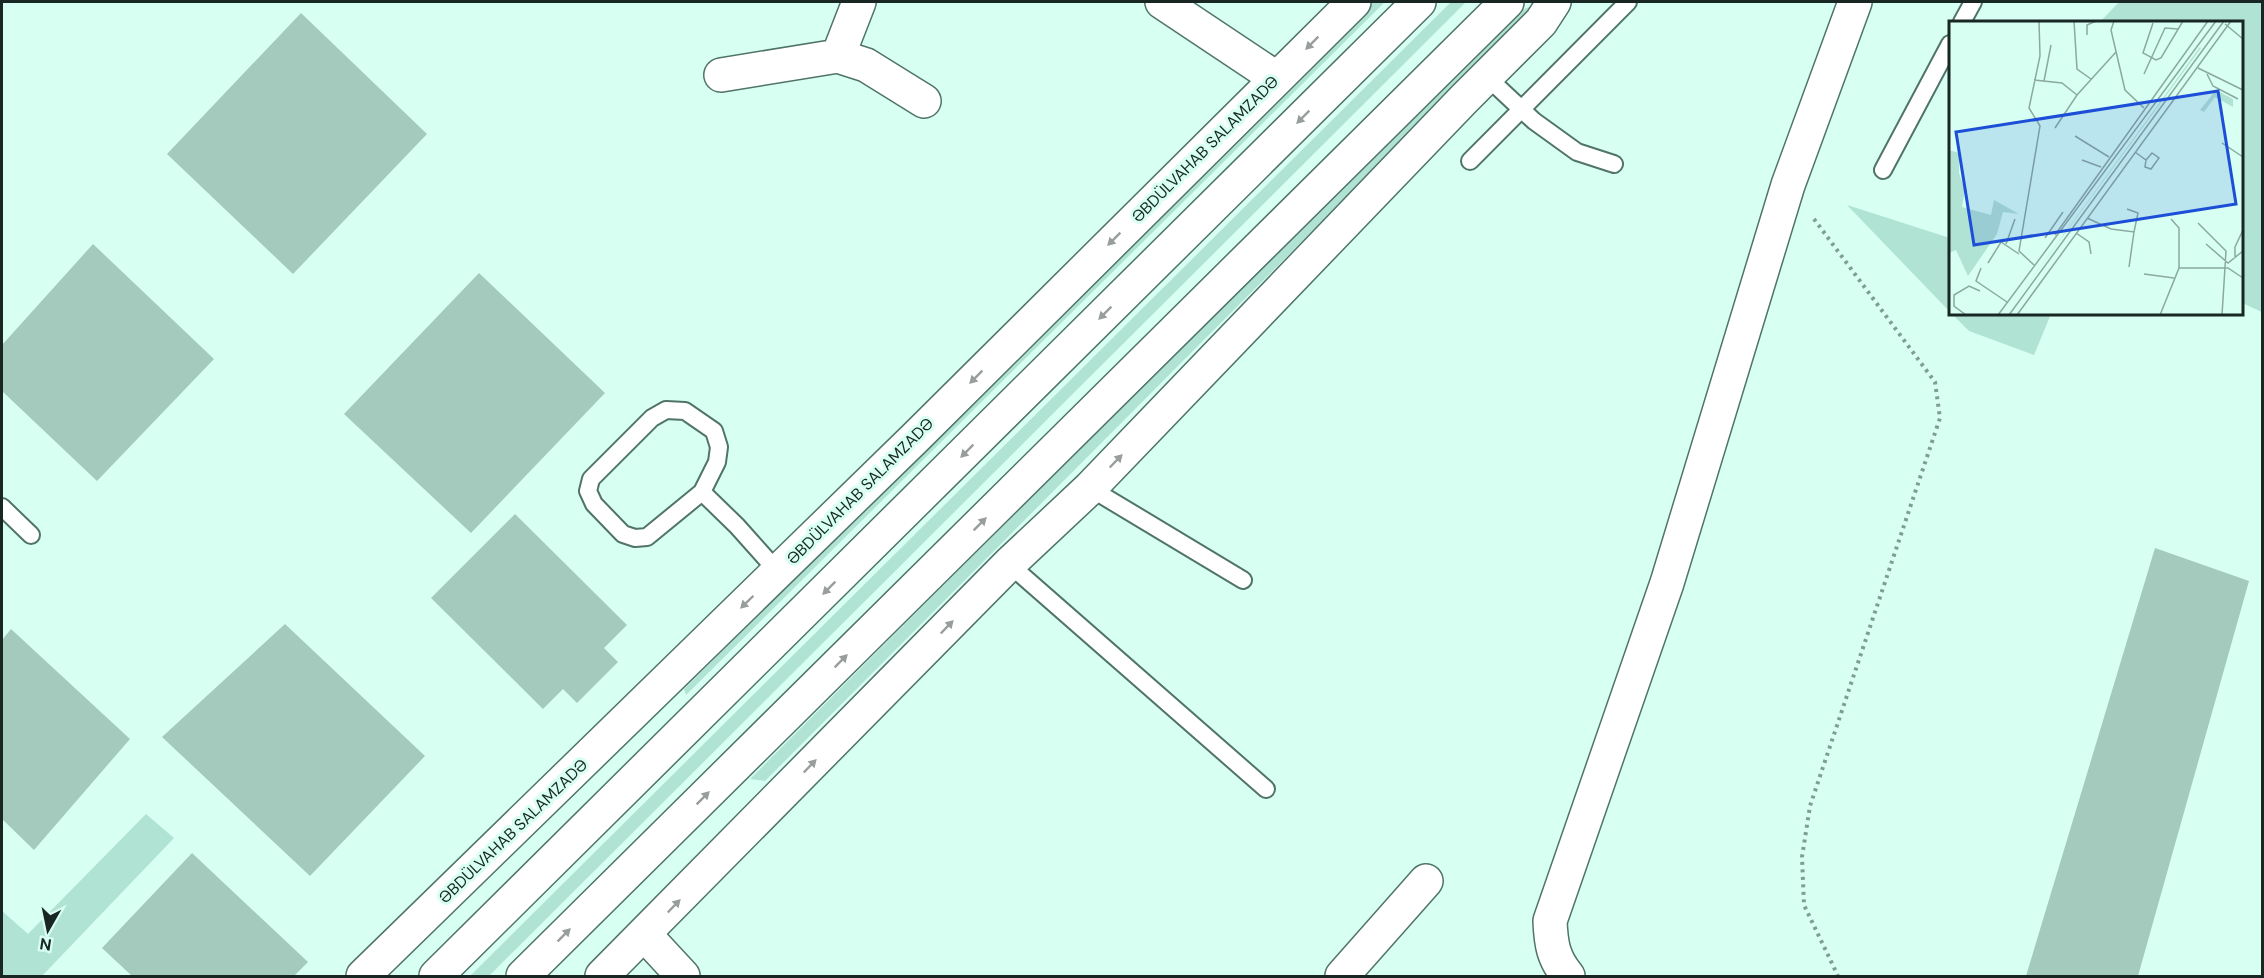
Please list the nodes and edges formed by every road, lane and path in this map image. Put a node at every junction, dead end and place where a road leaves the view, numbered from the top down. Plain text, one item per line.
1 (859, 2) edge
2 (1162, 2) edge
3 (1354, 2) edge
4 (1419, 2) edge
5 (1507, 2) edge
6 (1554, 2) edge
7 (1628, 2) edge
8 (1855, 2) edge
9 (1973, 2) edge
10 (1963, 21) edge
11 (1949, 46) edge
12 (838, 56) junction
13 (721, 75) dead end
14 (1486, 77) junction
15 (1276, 78) junction
16 (924, 101) dead end
17 (1522, 110) junction
18 (1470, 161) dead end
19 (1614, 164) dead end
20 (1883, 170) dead end
21 (1788, 184) junction
22 (1090, 488) junction
23 (702, 492) junction
24 (2, 507) edge
25 (31, 535) dead end
26 (1009, 564) junction
27 (778, 572) junction
28 (1242, 580) dead end
29 (1266, 789) dead end
30 (1426, 881) dead end
31 (645, 935) junction
32 (447, 966) edge
33 (363, 976) edge
34 (523, 976) edge
35 (602, 976) edge
36 (682, 976) edge
37 (1342, 976) edge
38 (1568, 976) edge
39 (1838, 976) edge

1 - 12 main road
2 - 15 main road
3 -> 15 main road, ƏBDÜLVAHAB SALAMZADƏ
4 -> 32 main road
34 -> 5 main road
6 - 14 main road
7 - 17 lane
8 - 21 main road
9 - 10 lane
11 - 20 lane
12 - 13 main road
12 - 16 main road
14 - 17 lane
22 -> 14 main road
15 -> 27 main road, ƏBDÜLVAHAB SALAMZADƏ
17 - 18 lane
17 - 19 lane
21 - 38 main road
21 - 39 path
22 - 26 main road
22 - 28 lane
23 - 23 lane
23 - 27 lane
24 - 25 lane
26 - 29 lane
31 -> 26 main road
27 -> 33 main road, ƏBDÜLVAHAB SALAMZADƏ
30 - 37 main road
31 - 35 main road
31 - 36 main road

